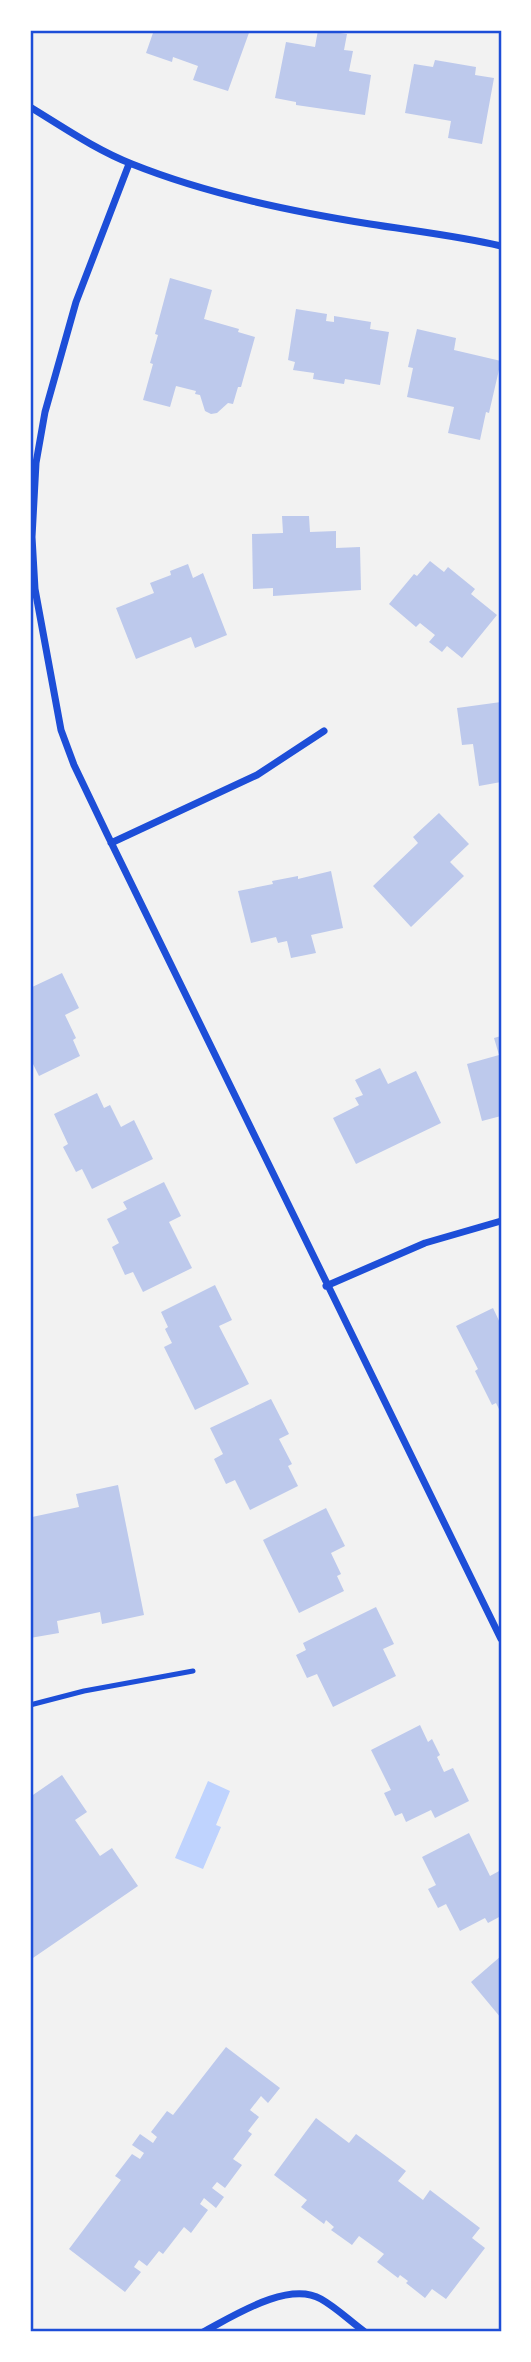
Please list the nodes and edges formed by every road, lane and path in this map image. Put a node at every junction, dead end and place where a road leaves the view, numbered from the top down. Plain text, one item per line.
1 (30, 107) edge
2 (130, 164) junction
3 (501, 246) edge
4 (33, 462) edge
5 (31, 537) edge
6 (324, 731) dead end
7 (111, 843) junction
8 (501, 1221) edge
9 (326, 1286) junction
10 (501, 1639) edge
11 (193, 1671) dead end
12 (30, 1705) edge
13 (203, 2332) edge
14 (365, 2332) edge

1 - 2 street
2 - 3 street
2 - 4 street
4 - 5 street
5 - 7 street
6 - 7 street
7 - 9 street
8 - 9 street
9 - 10 street
11 - 12 lane
13 - 14 street

